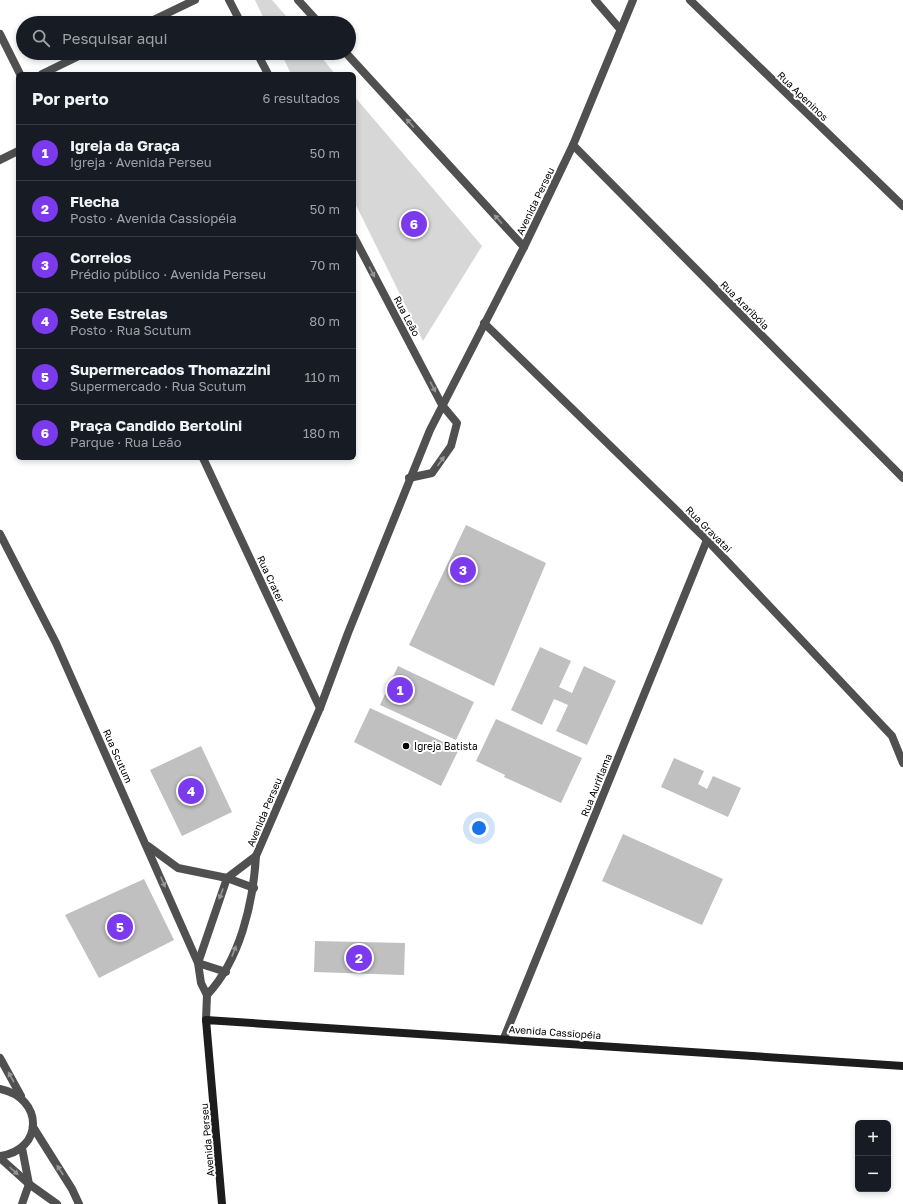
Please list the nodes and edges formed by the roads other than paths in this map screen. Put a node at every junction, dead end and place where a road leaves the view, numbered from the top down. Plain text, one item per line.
1 (194, 0) edge
2 (229, 0) edge
3 (298, 0) edge
4 (595, 0) edge
5 (633, 0) edge
6 (690, 0) edge
7 (161, 16) edge
8 (237, 16) edge
9 (313, 16) edge
10 (620, 29) junction
11 (0, 34) edge
12 (71, 60) edge
13 (261, 60) edge
14 (352, 60) edge
15 (19, 72) edge
16 (46, 72) edge
17 (267, 72) edge
18 (574, 145) junction
19 (16, 152) edge
20 (0, 160) edge
21 (903, 206) edge
22 (356, 241) edge
23 (524, 247) junction
24 (484, 323) junction
25 (442, 405) junction
26 (204, 460) edge
27 (409, 478) junction
28 (903, 478) edge
29 (0, 534) edge
30 (707, 540) junction
31 (320, 708) junction
32 (903, 763) edge
33 (147, 846) junction
34 (256, 856) junction
35 (227, 878) junction
36 (254, 888) junction
37 (198, 963) junction
38 (226, 972) junction
39 (207, 995) junction
40 (206, 1020) junction
41 (504, 1038) junction
42 (0, 1058) edge
43 (903, 1066) edge
44 (0, 1089) edge
45 (21, 1097) junction
46 (33, 1127) junction
47 (22, 1148) junction
48 (0, 1157) edge
49 (29, 1184) junction
50 (22, 1204) edge
51 (57, 1204) edge
52 (80, 1204) edge
53 (222, 1204) edge

1 - 7 street
2 - 8 street
3 - 9 street
4 - 10 street
5 - 10 street, Avenida Perseu
6 - 21 street, Rua Apeninos
10 - 18 street, Avenida Perseu
11 - 15 street
12 - 16 street
13 - 17 street
23 -> 14 street
18 - 23 street, Avenida Perseu
18 - 28 street, Rua Araribóia
19 - 20 street
22 -> 25 street, Rua Leão
23 - 24 street, Avenida Perseu
24 - 25 street, Avenida Perseu
24 - 30 street, Rua Gravatai
25 - 27 street, Avenida Perseu
27 -> 25 street
26 - 31 street, Rua Crater
27 - 31 street, Avenida Perseu
29 - 33 street, Rua Scutum
30 - 32 street, Rua Gravatai
30 - 41 street, Rua Auriflama
31 - 34 street, Avenida Perseu
33 - 35 street
33 -> 37 street, Rua Scutum
34 - 35 street, Avenida Perseu
34 - 36 street
35 - 36 street
35 -> 37 street, Avenida Perseu
38 -> 36 street
37 - 38 street
37 - 39 street, Avenida Perseu
38 - 39 street
39 - 40 street, Avenida Perseu
40 - 41 street, Avenida Cassiopéia
40 - 53 street, Avenida Perseu
41 - 43 street, Avenida Cassiopéia
45 -> 42 street
44 - 45 street
45 - 46 street
46 - 47 street
52 -> 46 street
47 - 48 street
47 - 49 street
48 -> 49 street
49 - 50 street
49 - 51 street

